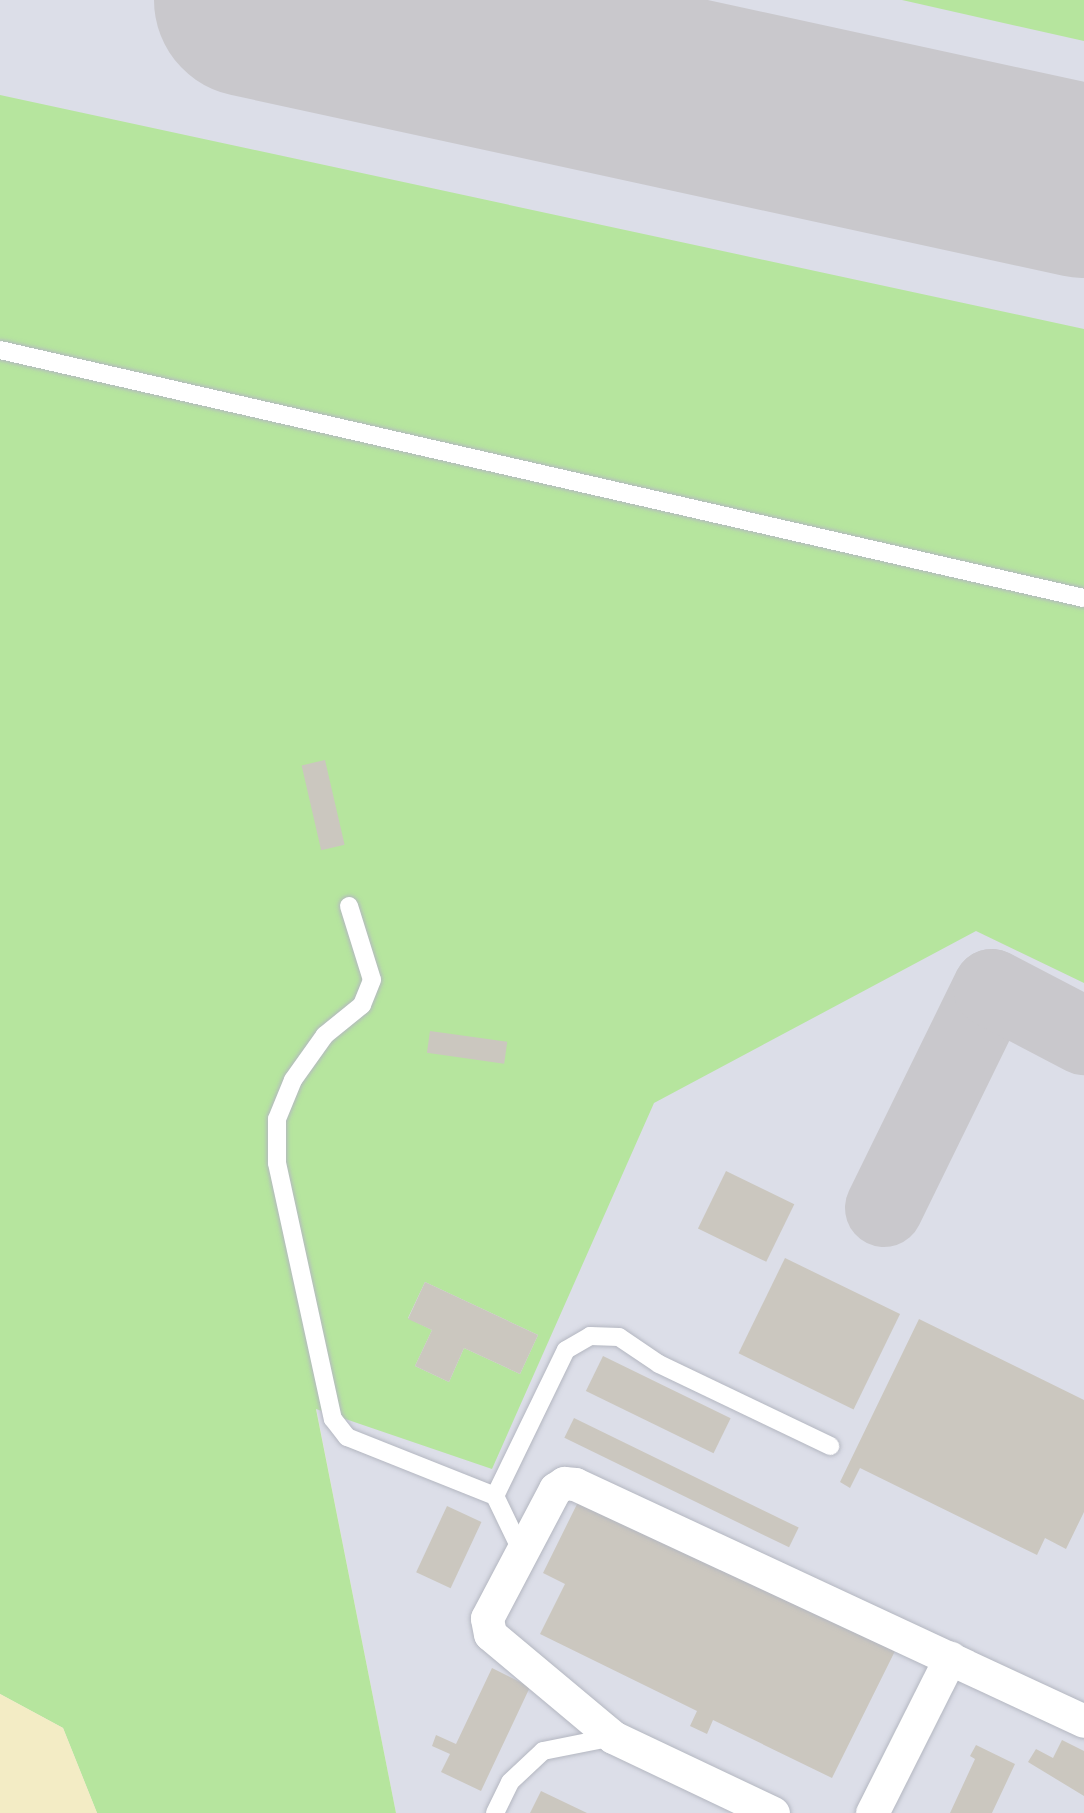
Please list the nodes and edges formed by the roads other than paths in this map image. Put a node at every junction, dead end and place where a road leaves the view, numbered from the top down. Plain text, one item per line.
1 (0, 350) edge
2 (1084, 598) edge
3 (349, 906) dead end
4 (830, 1446) dead end
5 (495, 1496) junction
6 (522, 1550) junction
7 (950, 1658) junction
8 (1084, 1721) edge
9 (613, 1737) junction
10 (495, 1813) edge
11 (772, 1813) edge
12 (872, 1813) edge

1 - 2 lane
3 - 5 lane
4 - 5 lane
5 - 6 lane
6 - 7 street
6 - 9 street
7 - 8 street
7 - 12 street
9 - 10 lane
9 - 11 street

